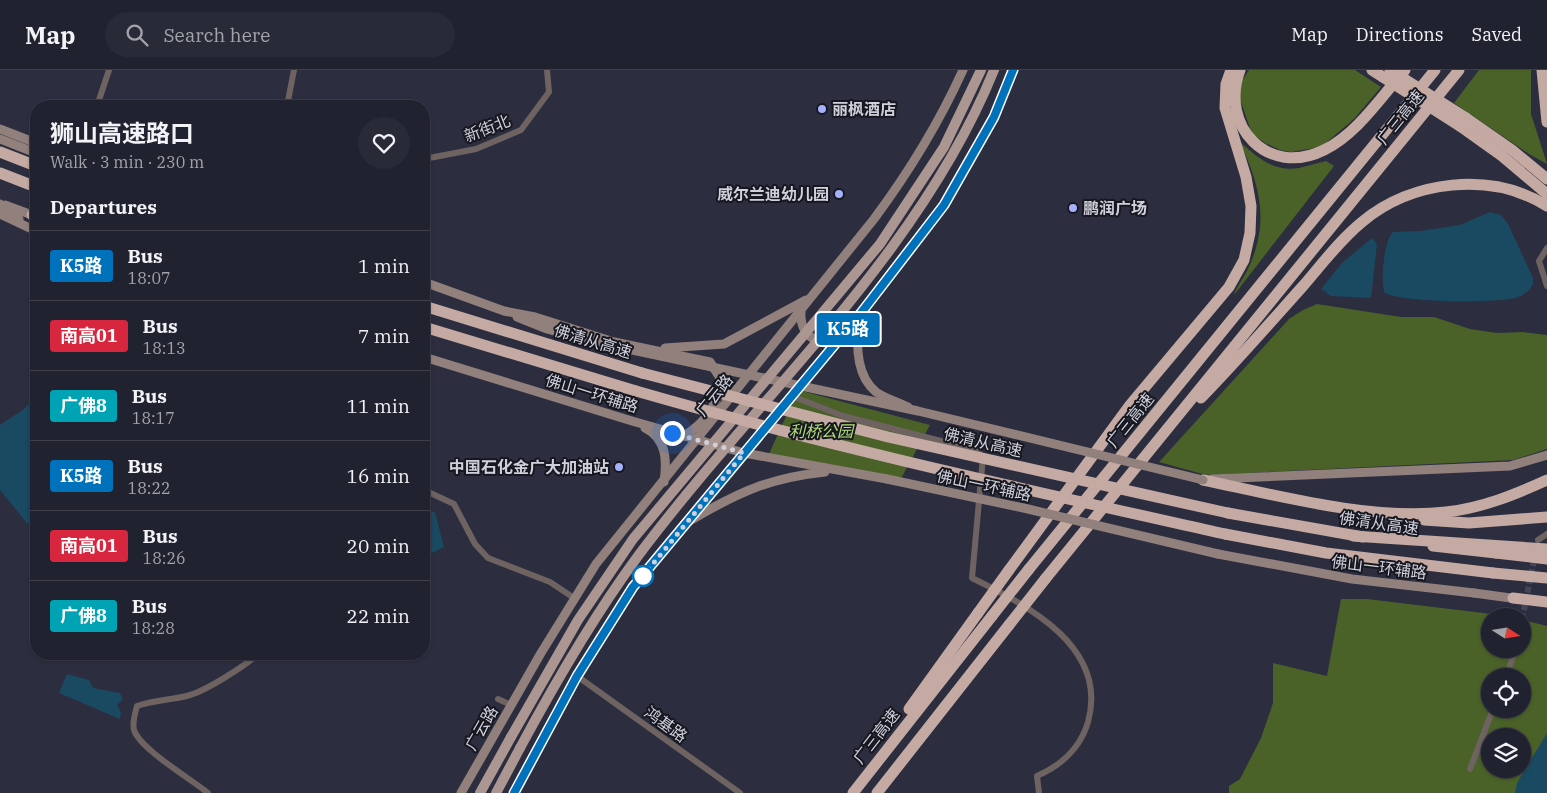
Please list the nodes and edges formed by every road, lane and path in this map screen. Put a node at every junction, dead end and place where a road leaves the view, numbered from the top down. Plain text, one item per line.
1 (109, 70) edge
2 (294, 70) edge
3 (547, 70) edge
4 (955, 70) edge
5 (963, 70) edge
6 (981, 70) edge
7 (994, 70) edge
8 (1013, 70) edge
9 (1231, 70) edge
10 (1240, 70) edge
11 (1372, 70) edge
12 (1406, 70) edge
13 (1435, 70) edge
14 (1459, 70) edge
15 (1542, 70) edge
16 (1386, 73) edge
17 (957, 84) junction
18 (99, 100) edge
19 (288, 100) edge
20 (1463, 122) junction
21 (1547, 122) edge
22 (0, 129) edge
23 (0, 140) edge
24 (30, 141) edge
25 (30, 150) edge
26 (0, 152) edge
27 (430, 158) edge
28 (30, 164) edge
29 (0, 173) edge
30 (1547, 179) edge
31 (30, 185) edge
32 (1547, 194) edge
33 (0, 203) edge
34 (1547, 206) edge
35 (0, 214) edge
36 (30, 214) edge
37 (30, 228) edge
38 (30, 229) edge
39 (1547, 248) edge
40 (430, 284) edge
41 (1547, 286) edge
42 (813, 296) junction
43 (430, 308) edge
44 (504, 310) junction
45 (801, 310) junction
46 (861, 313) junction
47 (430, 329) edge
48 (835, 344) junction
49 (646, 347) junction
50 (430, 359) edge
51 (792, 396) junction
52 (918, 411) junction
53 (632, 421) junction
54 (684, 436) junction
55 (697, 440) junction
56 (1159, 441) junction
57 (744, 453) junction
58 (1547, 455) edge
59 (837, 471) junction
60 (1203, 480) junction
61 (1547, 480) edge
62 (664, 482) junction
63 (430, 493) edge
64 (1399, 514) junction
65 (1547, 517) edge
66 (684, 524) junction
67 (1547, 534) edge
68 (1353, 536) junction
69 (1538, 540) dead end
70 (1547, 549) edge
71 (1547, 559) edge
72 (1547, 578) edge
73 (574, 598) junction
74 (1513, 598) joint
75 (1547, 603) edge
76 (252, 660) edge
77 (577, 676) junction
78 (498, 699) dead end
79 (511, 706) junction
80 (1490, 718) edge
81 (1470, 769) dead end
82 (208, 793) edge
83 (461, 793) edge
84 (480, 793) edge
85 (496, 793) edge
86 (514, 793) edge
87 (740, 793) edge
88 (852, 793) edge
89 (877, 793) edge
90 (1039, 793) edge

1 - 18 street
2 - 19 street
3 - 27 street, 新街北
4 - 17 main road
5 - 17 main road, 广云路
6 - 84 main road, 广云路, bridge
7 - 85 main road, bridge
8 - 46 main road
9 - 88 highway, bridge
10 - 12 highway
11 - 16 highway
13 - 88 highway, 广三高速, bridge
14 - 56 highway, 广三高速
15 - 21 highway
16 - 20 highway, bridge
17 - 42 main road, 广云路
20 - 30 highway
20 - 32 highway
22 - 24 main road
23 - 25 main road
26 - 28 highway
29 - 31 highway
33 - 36 main road
33 - 37 main road
34 - 56 highway
35 - 38 main road
39 - 41 street
40 - 44 main road
42 - 45 main road, 广云路
42 - 49 main road
43 - 68 highway, 佛清从高速, bridge
44 - 49 main road
44 - 52 main road, bridge
45 - 48 main road
45 - 55 main road, 广云路
46 - 48 main road
46 - 52 main road, bridge
47 - 72 highway, bridge
48 - 51 main road
49 - 54 main road
50 - 53 main road, 佛山一环辅路
51 - 57 main road
51 - 90 street
52 - 60 main road, bridge
53 - 54 main road, 佛山一环辅路
53 - 62 main road
54 - 55 main road, 佛山一环辅路
55 - 57 main road, 佛山一环辅路
55 - 62 main road, 广云路
56 - 89 highway, 广三高速, bridge
57 - 59 main road, 佛山一环辅路
57 - 66 main road
58 - 60 main road
59 - 66 main road
59 - 74 main road, 佛山一环辅路, bridge
60 - 64 highway
61 - 64 highway
62 - 73 main road, 广云路
63 - 73 street
64 - 65 highway
66 - 77 main road
67 - 69 street
68 - 70 highway, bridge
68 - 71 highway, 佛清从高速, bridge
73 - 79 main road, 广云路
74 - 75 highway, bridge
76 - 82 street
77 - 86 main road
77 - 87 street, 鸿基路
78 - 79 street
79 - 83 main road, 广云路
80 - 81 street

